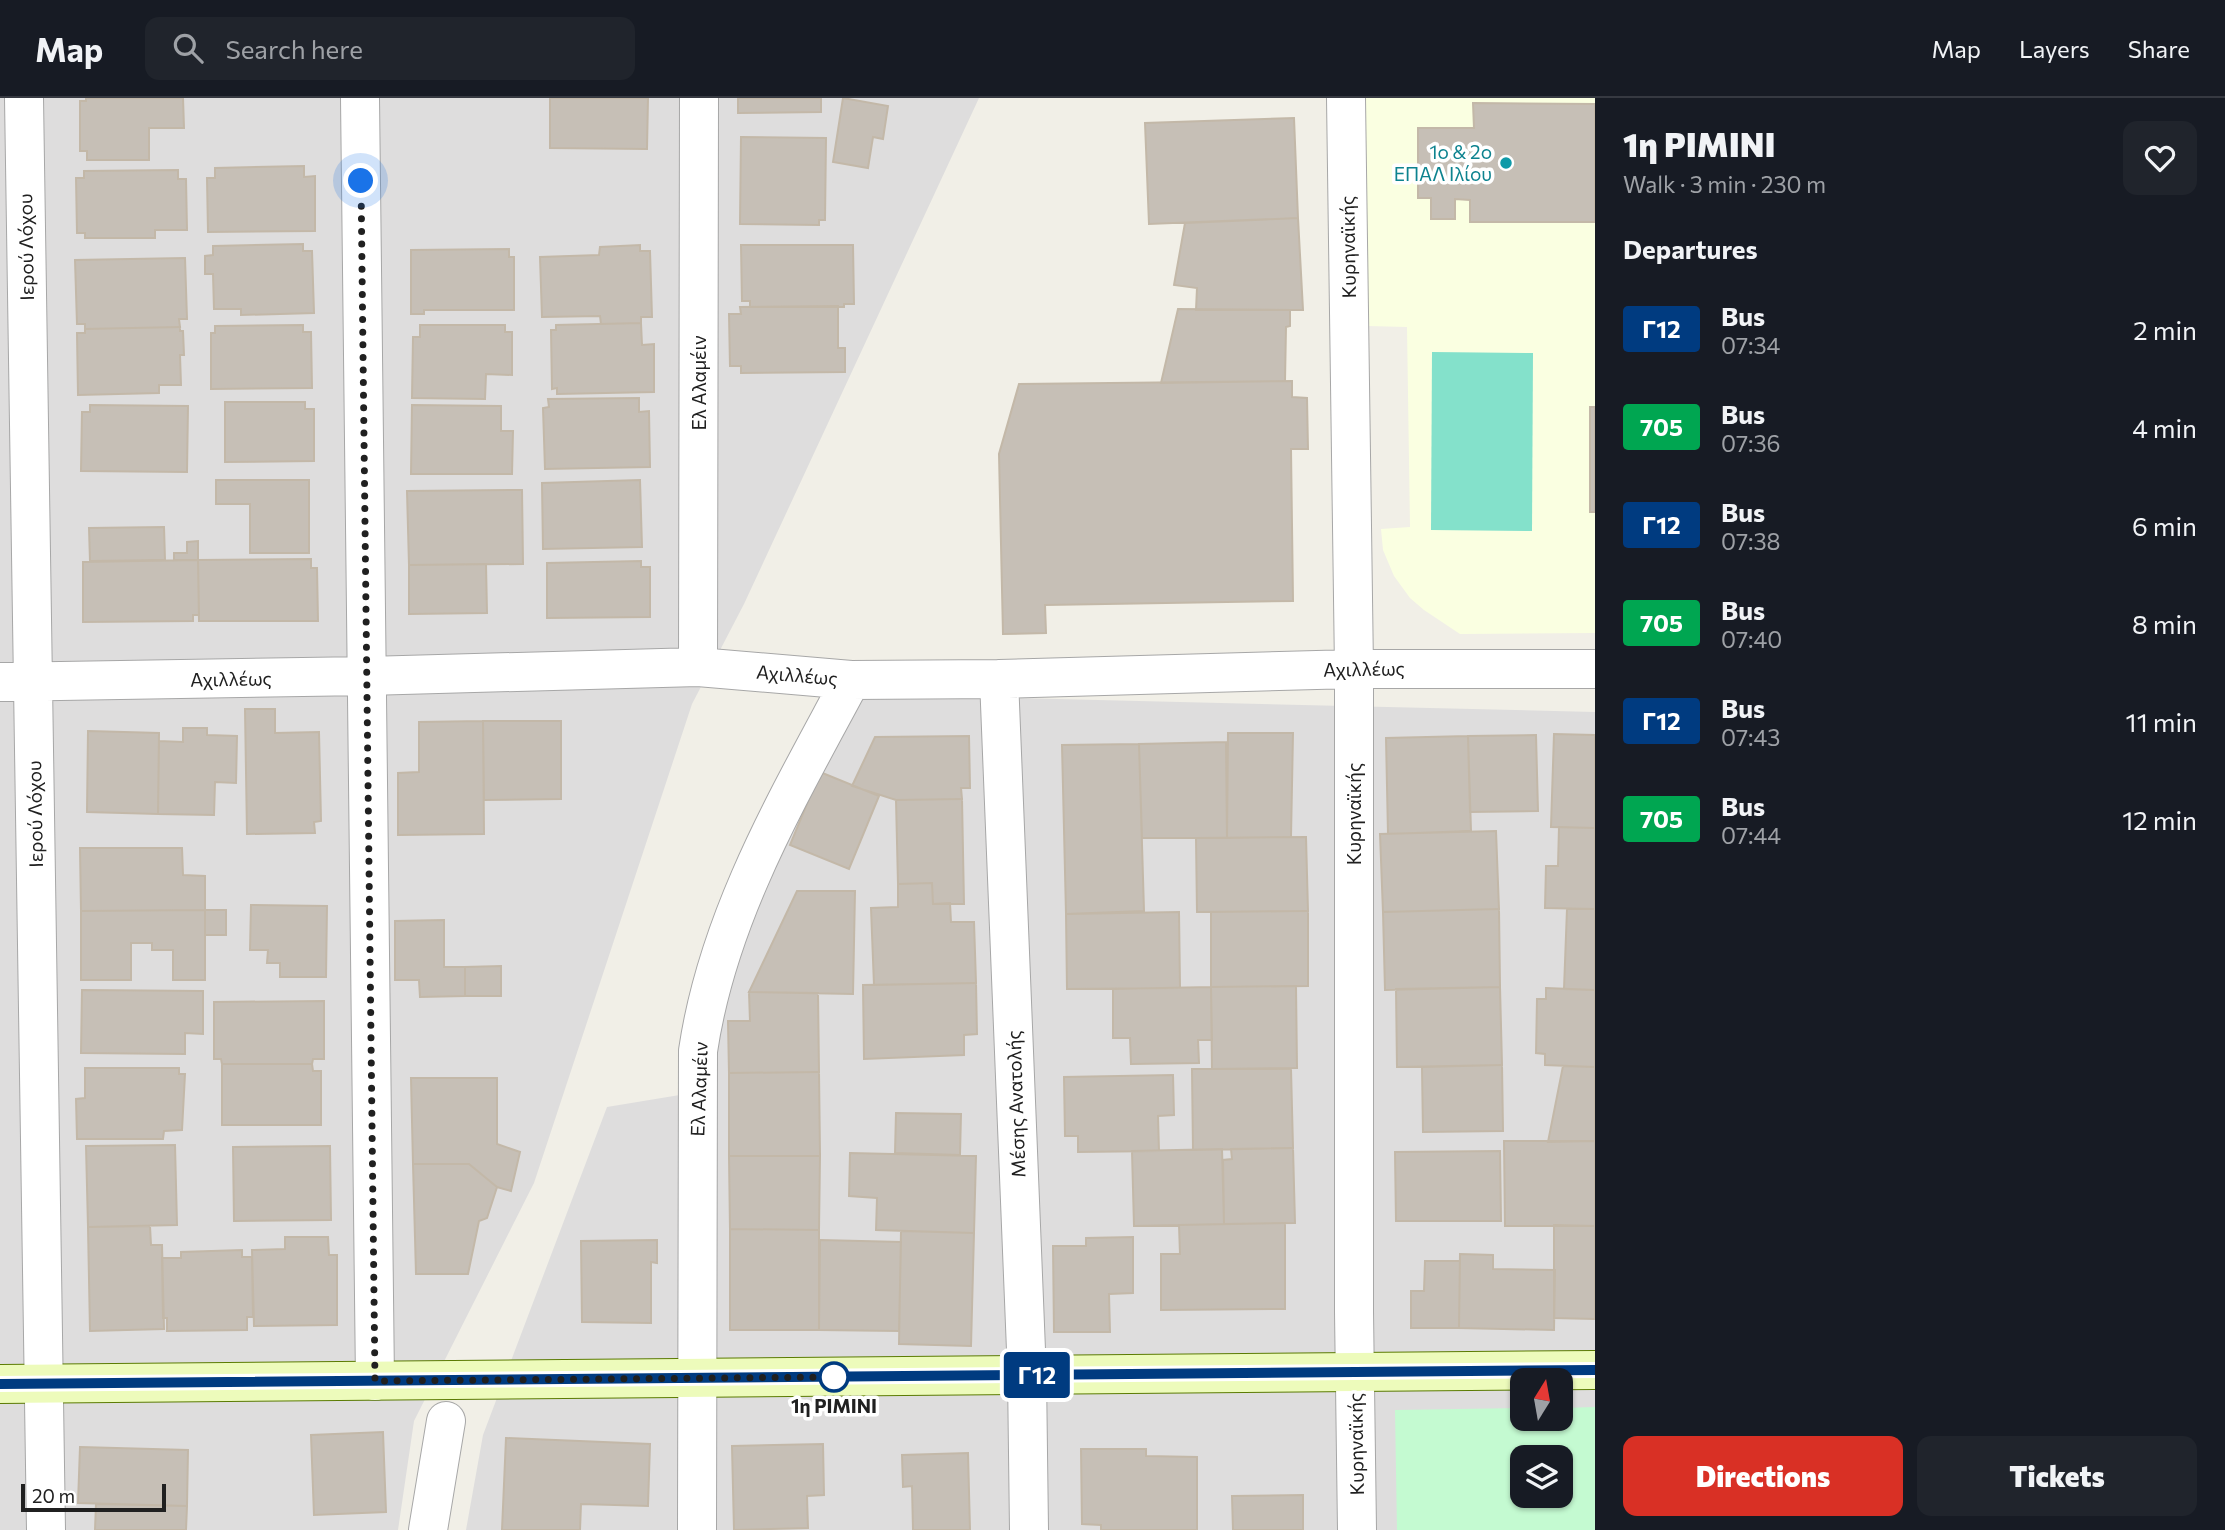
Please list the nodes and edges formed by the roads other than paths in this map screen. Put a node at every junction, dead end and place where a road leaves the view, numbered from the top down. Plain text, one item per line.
1 (24, 98) edge
2 (360, 98) edge
3 (699, 98) edge
4 (1346, 98) edge
5 (698, 667) junction
6 (1354, 668) junction
7 (1595, 669) edge
8 (367, 676) junction
9 (999, 679) junction
10 (851, 680) junction
11 (17, 682) edge
12 (1595, 1370) edge
13 (1354, 1372) junction
14 (1027, 1375) junction
15 (696, 1378) junction
16 (375, 1381) junction
17 (0, 1384) edge
18 (46, 1384) junction
19 (446, 1421) dead end
20 (46, 1530) edge
21 (428, 1530) edge
22 (697, 1530) edge
23 (1029, 1530) edge
24 (1357, 1530) edge

1 - 11 street, Ιερού Λόχου
2 - 8 street
3 - 5 street, Ελ Αλαμέιν
4 - 6 street, Κυρηναϊκής
5 - 8 street, Αχιλλέως
5 - 10 street, Αχιλλέως
6 - 7 street, Αχιλλέως
6 - 9 street, Αχιλλέως
6 - 13 street, Κυρηναϊκής
8 - 11 street, Αχιλλέως
8 - 16 street
9 - 10 street, Αχιλλέως
9 - 14 street, Μέσης Ανατολής
10 - 15 street, Ελ Αλαμέιν
11 - 18 street, Ιερού Λόχου
12 - 13 street
13 - 14 street
13 - 24 street, Κυρηναϊκής
14 - 15 street
14 - 23 street, Μέσης Ανατολής
15 - 16 street
15 - 22 street, Ελ Αλαμέιν
16 - 18 street
17 - 18 street
18 - 20 street, Ιερού Λόχου
19 - 21 street

